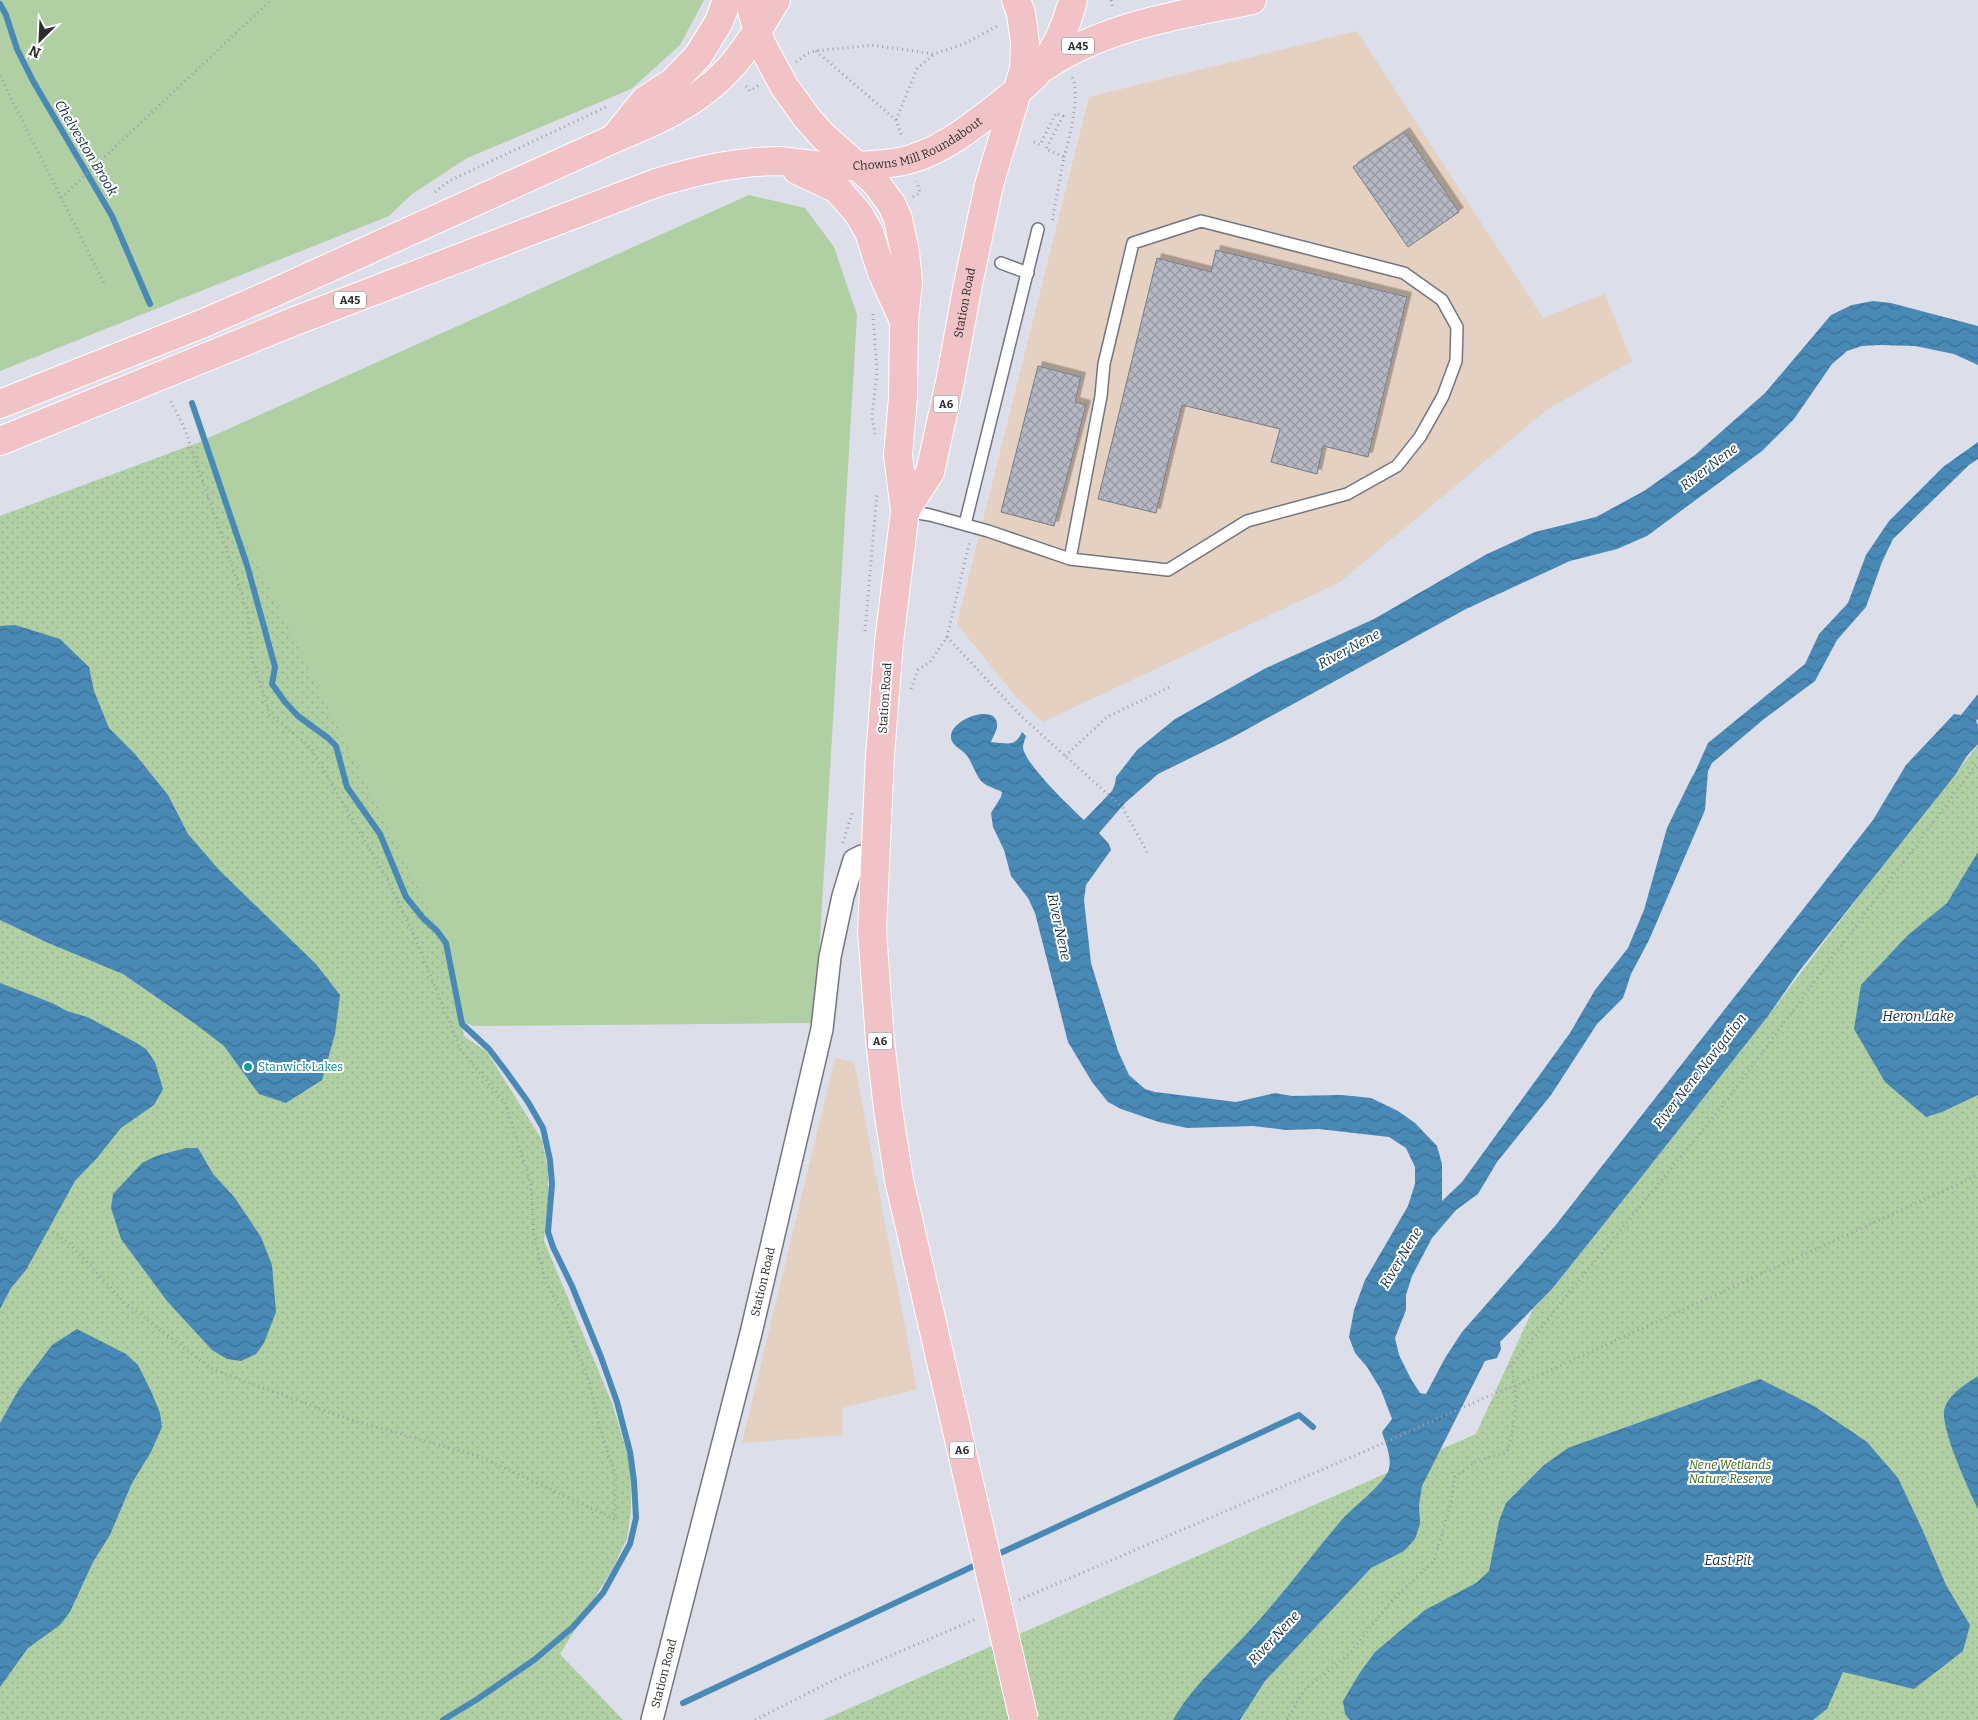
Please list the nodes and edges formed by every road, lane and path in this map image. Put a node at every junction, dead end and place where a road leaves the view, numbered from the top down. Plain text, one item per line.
1 (271, 0) edge
2 (727, 0) edge
3 (749, 0) edge
4 (776, 0) edge
5 (1073, 0) edge
6 (1252, 0) edge
7 (1011, 11) edge
8 (757, 30) junction
9 (815, 51) junction
10 (934, 54) junction
11 (800, 59) dead end
12 (1040, 69) junction
13 (0, 76) edge
14 (1074, 81) dead end
15 (744, 84) dead end
16 (761, 84) dead end
17 (1017, 91) junction
18 (614, 103) dead end
19 (896, 120) junction
20 (903, 138) dead end
21 (613, 139) junction
22 (1034, 142) dead end
23 (1046, 149) dead end
24 (1064, 157) dead end
25 (780, 161) junction
26 (856, 165) junction
27 (916, 180) dead end
28 (428, 197) dead end
29 (912, 197) dead end
30 (61, 198) junction
31 (1038, 229) dead end
32 (1001, 263) dead end
33 (1028, 273) junction
34 (104, 283) dead end
35 (872, 310) dead end
36 (904, 320) junction
37 (169, 397) dead end
38 (0, 404) edge
39 (875, 435) dead end
40 (0, 441) edge
41 (877, 492) dead end
42 (905, 511) junction
43 (965, 524) junction
44 (1070, 558) junction
45 (865, 634) dead end
46 (947, 637) dead end
47 (1172, 686) dead end
48 (1065, 756) junction
49 (1978, 762) edge
50 (1147, 852) dead end
51 (875, 856) junction
52 (1978, 1175) edge
53 (49, 1229) dead end
54 (1516, 1386) junction
55 (1013, 1603) dead end
56 (978, 1618) dead end
57 (652, 1720) edge
58 (755, 1720) edge
59 (1024, 1720) edge
60 (1287, 1720) edge

1 - 30 path
2 - 21 highway
3 - 8 highway, Chowns Mill Roundabout
4 - 8 highway
5 - 12 highway, Chowns Mill Roundabout
6 - 12 highway, A45
7 - 10 path
7 - 17 highway
8 - 21 highway
8 - 26 highway, Chowns Mill Roundabout
9 - 10 path
9 - 11 path
9 - 19 path
10 - 19 path
12 - 17 highway, Chowns Mill Roundabout
13 - 30 path
14 - 24 path
15 - 16 path
17 - 26 highway, Chowns Mill Roundabout
17 - 42 highway, Station Road / A6
18 - 28 path
19 - 20 path
21 - 38 highway
22 - 23 path
25 - 26 highway, A45
25 - 36 highway, A6
25 - 40 highway, A45
26 - 36 highway, Station Road / A6
27 - 29 path
30 - 34 path
31 - 33 lane
32 - 33 lane
33 - 43 lane
35 - 39 path
36 - 42 highway, Station Road / A6
37 - 53 path
41 - 45 path
42 - 43 lane
42 - 51 highway, Station Road / A6
43 - 44 lane
44 - 44 lane
46 - 48 path
47 - 48 path
48 - 50 path
49 - 54 path
51 - 57 street, Station Road
51 - 59 highway, Station Road / A6, bridge
52 - 54 path
54 - 55 path
54 - 60 path
56 - 58 path

